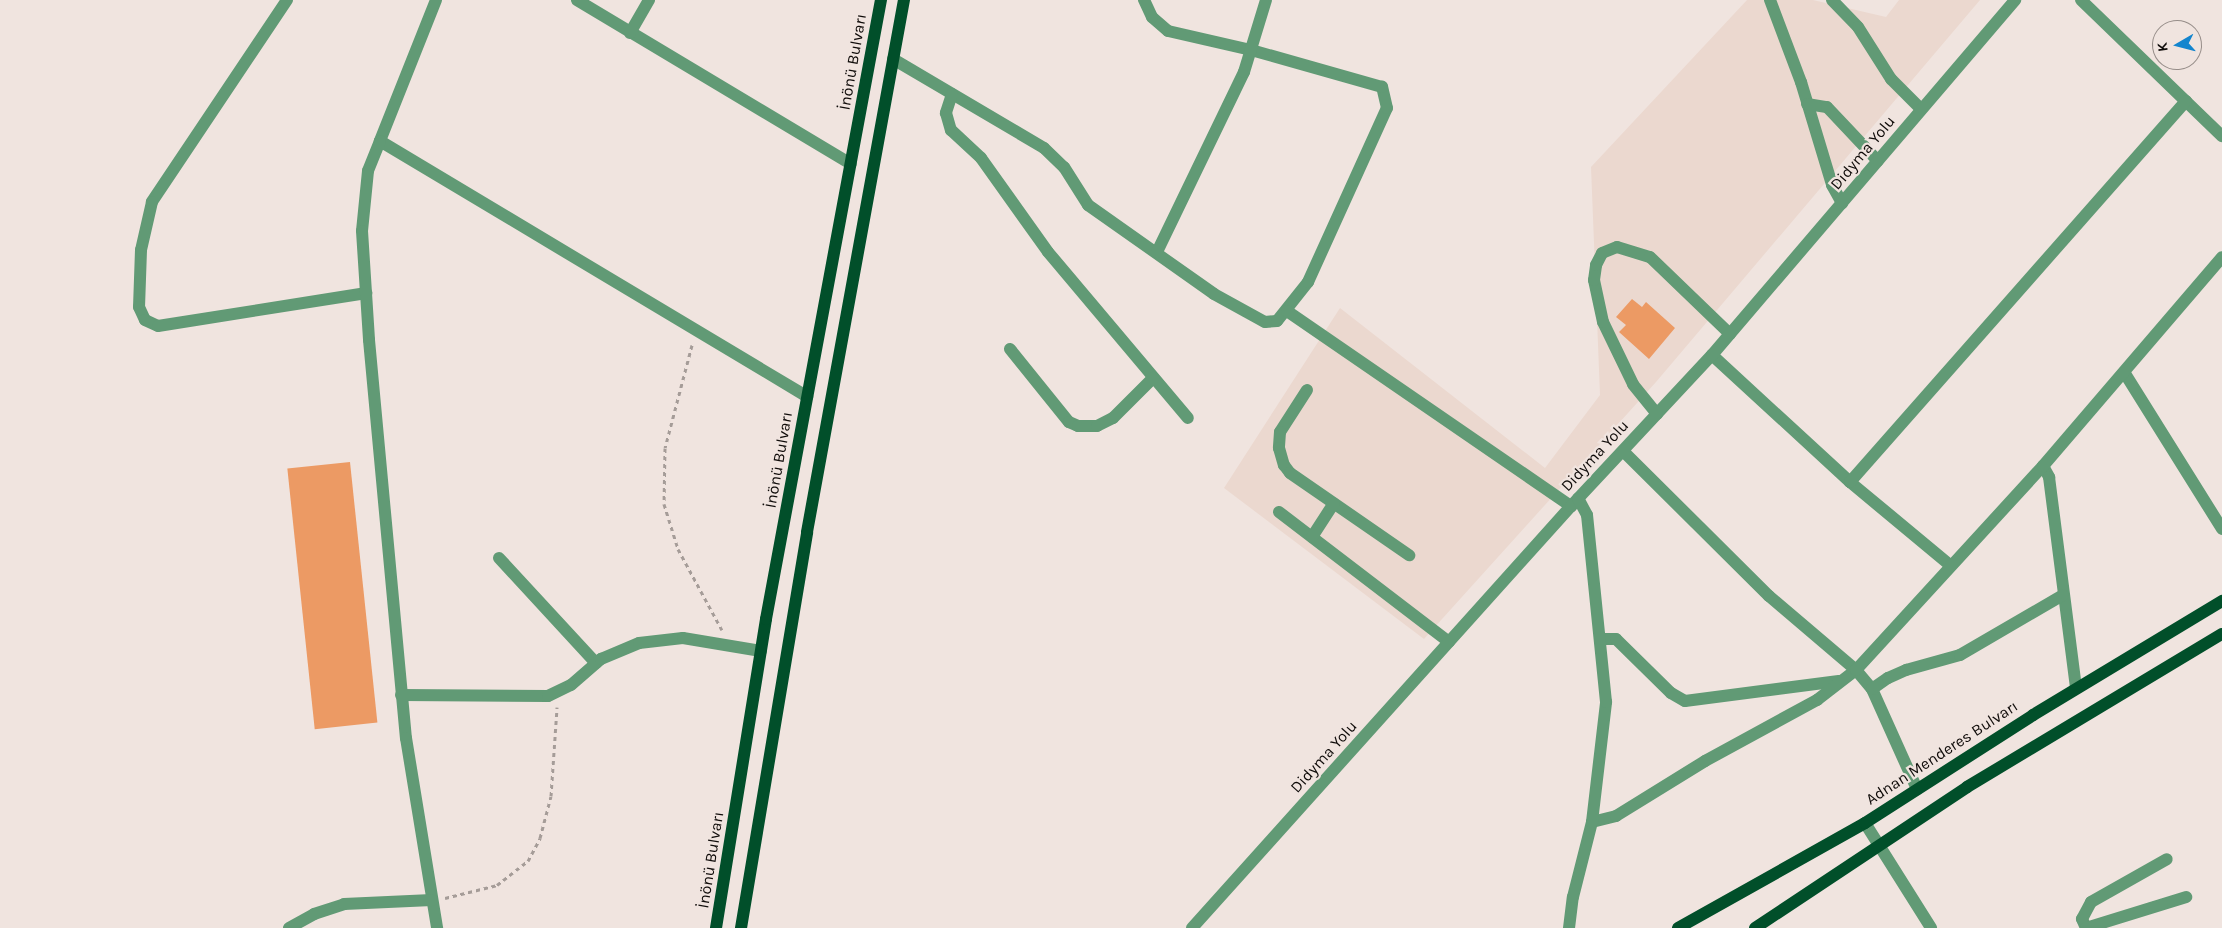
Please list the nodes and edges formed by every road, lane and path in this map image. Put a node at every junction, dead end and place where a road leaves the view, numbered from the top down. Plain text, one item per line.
1 (287, 0) edge
2 (436, 0) edge
3 (577, 0) edge
4 (649, 0) edge
5 (881, 0) edge
6 (904, 0) edge
7 (1144, 0) edge
8 (1266, 0) edge
9 (1832, 0) edge
10 (2014, 0) edge
11 (2081, 0) edge
12 (1774, 2) edge
13 (630, 33) junction
14 (1251, 50) junction
15 (893, 59) junction
16 (952, 94) junction
17 (2186, 101) junction
18 (1808, 104) junction
19 (1921, 109) junction
20 (2222, 136) edge
21 (380, 140) junction
22 (1878, 161) junction
23 (851, 164) junction
24 (1842, 203) junction
25 (1157, 252) junction
26 (2222, 257) edge
27 (366, 293) junction
28 (1287, 311) junction
29 (696, 330) junction
30 (1730, 334) junction
31 (1010, 349) dead end
32 (1712, 355) junction
33 (2124, 372) junction
34 (1153, 378) junction
35 (1306, 390) dead end
36 (807, 397) junction
37 (1657, 414) junction
38 (1188, 418) dead end
39 (1623, 450) junction
40 (2043, 466) junction
41 (1850, 482) junction
42 (1574, 502) junction
43 (1334, 503) junction
44 (1279, 512) dead end
45 (2222, 529) edge
46 (1312, 537) junction
47 (1409, 555) dead end
48 (499, 558) dead end
49 (1950, 565) junction
50 (2063, 595) junction
51 (2222, 602) edge
52 (2222, 634) edge
53 (1601, 640) junction
54 (1449, 642) junction
55 (730, 646) junction
56 (761, 651) junction
57 (596, 663) junction
58 (1856, 670) junction
59 (1839, 682) junction
60 (2076, 688) junction
61 (1872, 689) junction
62 (555, 693) junction
63 (401, 695) junction
64 (1917, 789) junction
65 (1592, 822) junction
66 (1865, 823) junction
67 (1882, 844) junction
68 (2167, 859) dead end
69 (2186, 897) dead end
70 (432, 900) junction
71 (289, 928) edge
72 (437, 928) edge
73 (716, 928) edge
74 (741, 928) edge
75 (1192, 928) edge
76 (1569, 928) edge
77 (1678, 928) edge
78 (1755, 928) edge
79 (1931, 928) edge
80 (2086, 928) edge

1 - 27 street
2 - 21 street
3 - 13 street
4 - 13 street
5 - 23 main road, İnönü Bulvarı
6 - 15 main road
7 - 14 street
8 - 14 street
9 - 19 street
10 - 19 street, Didyma Yolu
11 - 17 street
12 - 18 street
13 - 23 street
14 - 25 street
14 - 28 street
15 - 16 street
15 - 74 main road
16 - 25 street
16 - 34 street
17 - 20 street
17 - 41 street
18 - 22 street
18 - 24 street
19 - 22 street, Didyma Yolu
21 - 27 street
21 - 29 street
22 - 24 street, Didyma Yolu
23 - 36 main road, İnönü Bulvarı
24 - 30 street, Didyma Yolu
25 - 28 street
26 - 33 street
27 - 63 street
28 - 42 street
29 - 36 street
29 - 55 path
30 - 32 street, Didyma Yolu
30 - 37 street
31 - 34 street
32 - 37 street, Didyma Yolu
32 - 41 street
33 - 40 street
33 - 45 street
34 - 38 street
35 - 43 street
36 - 56 main road, İnönü Bulvarı
37 - 39 street, Didyma Yolu
39 - 42 street, Didyma Yolu
39 - 58 street
40 - 49 street
40 - 50 street
41 - 49 street
42 - 53 street
42 - 54 street, Didyma Yolu
43 - 46 street
43 - 47 street
44 - 46 street
46 - 54 street
48 - 57 street
49 - 58 street
50 - 60 street
50 - 61 street
51 - 60 main road, Adnan Menderes Bulvarı
52 - 67 main road
53 - 59 street
53 - 65 street
54 - 75 street, Didyma Yolu
55 - 56 street
55 - 57 street
56 - 73 main road, İnönü Bulvarı
57 - 62 street
58 - 59 street
58 - 61 street
59 - 65 street
60 - 64 main road, Adnan Menderes Bulvarı
61 - 64 street
62 - 63 street
62 - 70 path
63 - 70 street
64 - 66 main road, Adnan Menderes Bulvarı
65 - 76 street
66 - 67 street
66 - 77 main road, Adnan Menderes Bulvarı
67 - 78 main road
67 - 79 street
68 - 80 street
69 - 80 street
70 - 71 street
70 - 72 street

